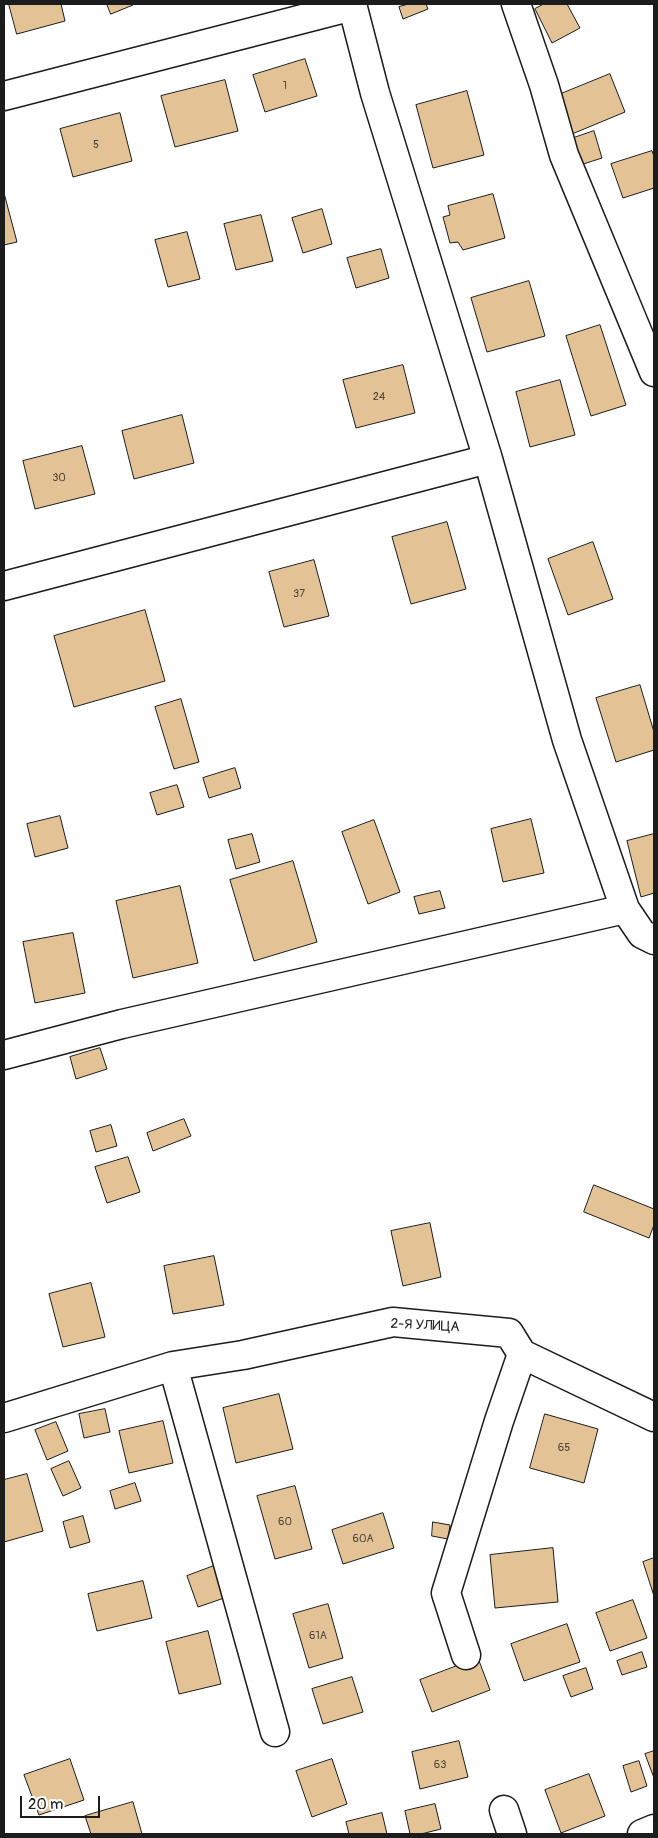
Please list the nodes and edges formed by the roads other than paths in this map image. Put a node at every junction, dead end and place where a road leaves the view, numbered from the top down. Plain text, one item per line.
1 (516, 4) edge
2 (352, 5) edge
3 (4, 96) edge
4 (654, 372) edge
5 (488, 459) junction
6 (4, 586) edge
7 (625, 909) junction
8 (654, 940) edge
9 (4, 1055) edge
10 (522, 1354) junction
11 (173, 1366) junction
12 (654, 1417) edge
13 (4, 1418) edge
14 (466, 1655) dead end
15 (275, 1732) dead end
16 (654, 1829) edge
17 (642, 1834) edge

1 - 4 street
2 - 3 street
2 - 5 street
5 - 6 street
5 - 7 street
7 - 8 street
7 - 9 street
10 - 11 street, 2-Я УЛИЦА
10 - 12 street
10 - 14 street
11 - 13 street
11 - 15 street
16 - 17 street

